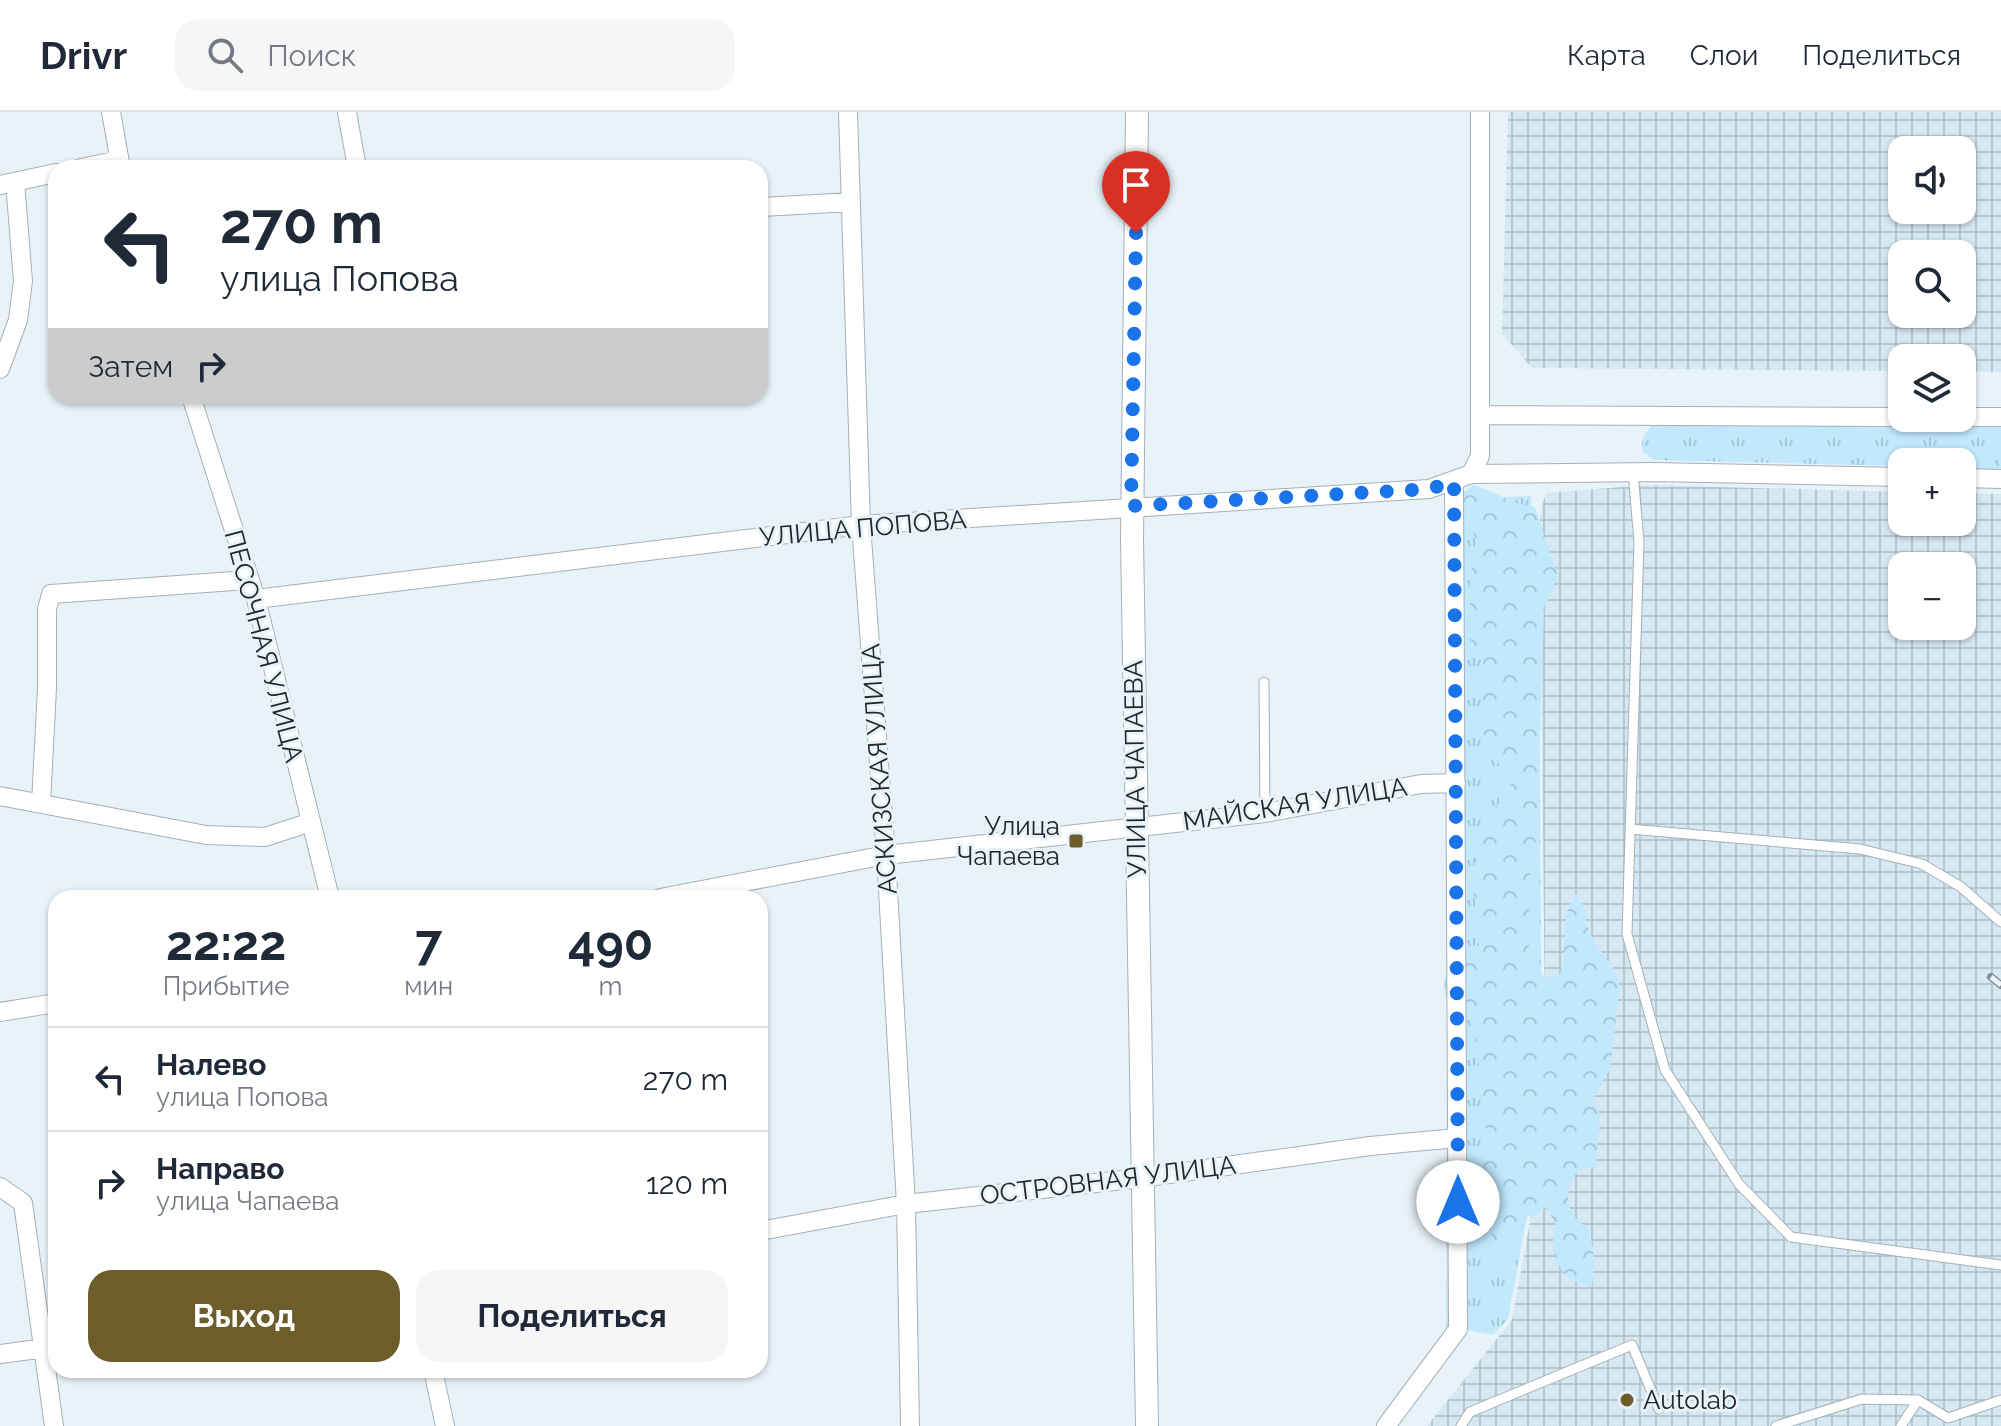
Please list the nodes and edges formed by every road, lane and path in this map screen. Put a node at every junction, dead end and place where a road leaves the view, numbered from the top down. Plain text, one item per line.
1 (111, 112) edge
2 (347, 112) edge
3 (848, 112) edge
4 (1137, 112) edge
5 (1480, 112) edge
6 (119, 160) edge
7 (356, 160) edge
8 (48, 175) edge
9 (8, 184) edge
10 (851, 202) junction
11 (768, 207) edge
12 (0, 369) edge
13 (193, 404) edge
14 (1481, 415) junction
15 (1888, 417) edge
16 (1976, 417) edge
17 (2001, 417) edge
18 (1633, 472) junction
19 (1888, 477) edge
20 (1462, 478) junction
21 (1976, 478) edge
22 (2001, 479) edge
23 (1131, 506) junction
24 (861, 525) junction
25 (248, 580) junction
26 (256, 599) junction
27 (1264, 682) dead end
28 (1456, 783) junction
29 (0, 796) edge
30 (41, 804) junction
31 (1265, 813) junction
32 (311, 822) junction
33 (1136, 828) junction
34 (1630, 829) junction
35 (886, 855) junction
36 (328, 890) edge
37 (702, 890) edge
38 (2001, 922) edge
39 (48, 1004) edge
40 (0, 1012) edge
41 (1457, 1138) junction
42 (1141, 1178) junction
43 (0, 1187) edge
44 (906, 1204) junction
45 (768, 1230) edge
46 (2001, 1265) edge
47 (48, 1336) edge
48 (48, 1347) edge
49 (0, 1354) edge
50 (52, 1378) edge
51 (435, 1378) edge
52 (1918, 1400) junction
53 (2001, 1400) edge
54 (1659, 1409) dead end
55 (54, 1426) edge
56 (445, 1426) edge
57 (910, 1426) edge
58 (1147, 1426) edge
59 (1386, 1426) edge
60 (1461, 1426) edge
61 (1776, 1426) edge
62 (1901, 1426) edge

1 - 6 street
2 - 7 street
3 - 10 street, АСКИЗСКАЯ УЛИЦА
4 - 23 street, УЛИЦА ЧАПАЕВА
5 - 14 street
8 - 9 street
9 - 12 street
10 - 11 street
10 - 24 street, АСКИЗСКАЯ УЛИЦА
13 - 25 street, ПЕСОЧНАЯ УЛИЦА
14 - 15 street
14 - 20 street
16 - 17 street
18 - 19 street, УЛИЦА ПОПОВА
18 - 20 street, УЛИЦА ПОПОВА
18 - 34 lane
20 - 23 street, УЛИЦА ПОПОВА
20 - 28 street
21 - 22 street
23 - 24 street, УЛИЦА ПОПОВА
23 - 33 street, УЛИЦА ЧАПАЕВА
24 - 26 street, УЛИЦА ПОПОВА
24 - 35 street, АСКИЗСКАЯ УЛИЦА
25 - 26 street, ПЕСОЧНАЯ УЛИЦА
25 - 30 street
26 - 32 street, ПЕСОЧНАЯ УЛИЦА
27 - 31 lane
28 - 31 street, МАЙСКАЯ УЛИЦА
28 - 41 street
29 - 30 street
30 - 32 street
31 - 33 street, МАЙСКАЯ УЛИЦА
32 - 36 street, ПЕСОЧНАЯ УЛИЦА
33 - 35 street, МАЙСКАЯ УЛИЦА
33 - 42 street, УЛИЦА ЧАПАЕВА
34 - 38 lane
34 - 46 lane
35 - 37 street, МАЙСКАЯ УЛИЦА
35 - 44 street, АСКИЗСКАЯ УЛИЦА
39 - 40 street
41 - 42 street, ОСТРОВНАЯ УЛИЦА
41 - 59 street
42 - 44 street, ОСТРОВНАЯ УЛИЦА
42 - 58 street, УЛИЦА ЧАПАЕВА
43 - 47 street
44 - 45 street, ОСТРОВНАЯ УЛИЦА
44 - 57 street, АСКИЗСКАЯ УЛИЦА
48 - 49 street
50 - 55 street
51 - 56 street
52 - 53 lane
52 - 61 lane
52 - 62 lane
54 - 60 lane

